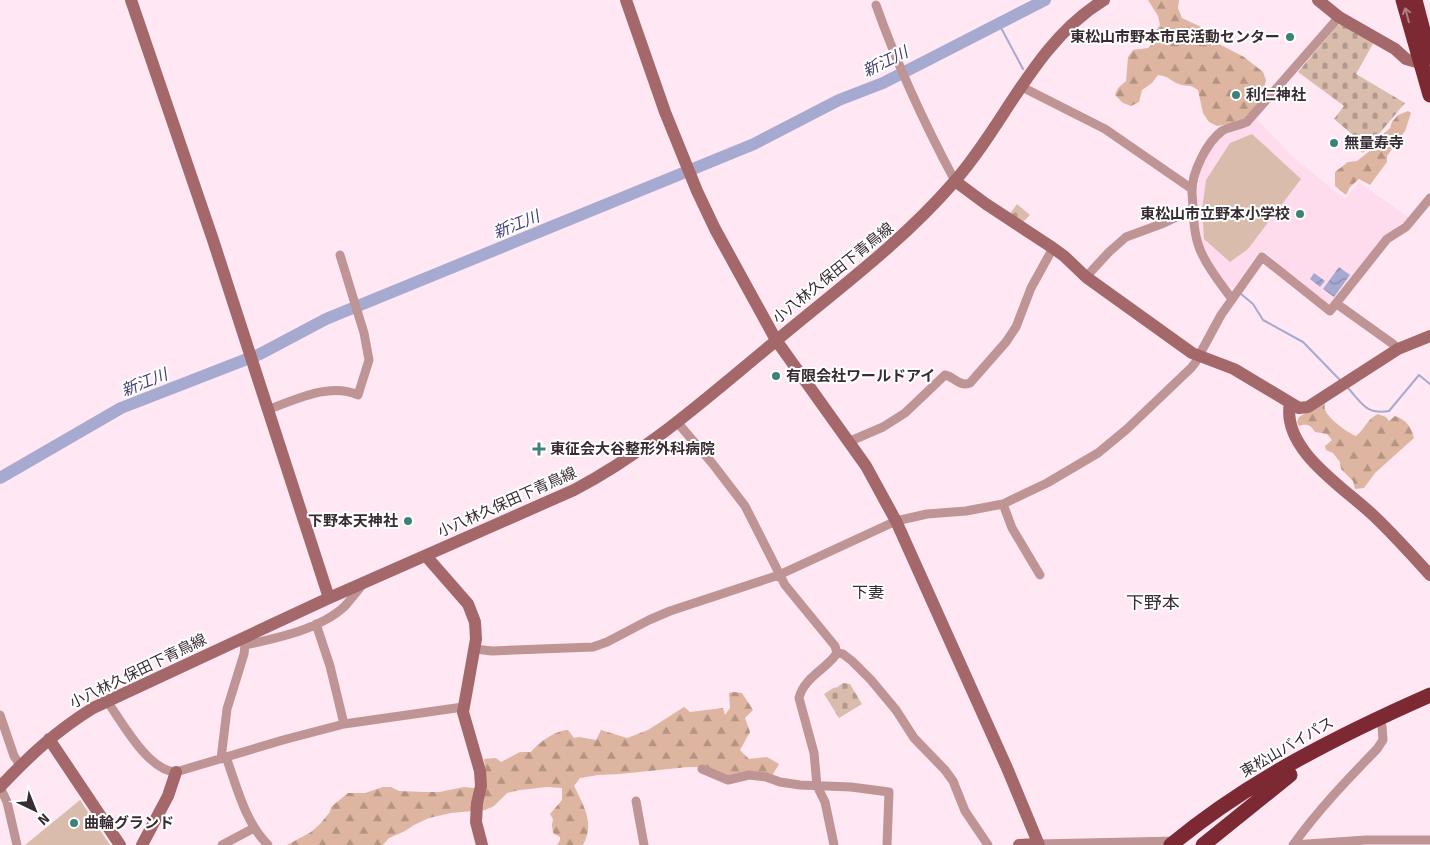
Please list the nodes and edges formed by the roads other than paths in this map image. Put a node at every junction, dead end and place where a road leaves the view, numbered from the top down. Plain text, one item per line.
1 (131, 0) edge
2 (626, 0) edge
3 (1104, 0) edge
4 (1318, 0) edge
5 (1403, 0) edge
6 (1414, 0) edge
7 (876, 5) dead end
8 (1339, 17) junction
9 (1427, 63) edge
10 (1022, 87) junction
11 (1430, 95) edge
12 (956, 181) junction
13 (1192, 189) junction
14 (1430, 198) edge
15 (1193, 209) junction
16 (1053, 248) junction
17 (340, 255) dead end
18 (1086, 277) junction
19 (1232, 299) junction
20 (1337, 304) junction
21 (1430, 336) edge
22 (776, 340) junction
23 (1398, 349) junction
24 (1199, 356) junction
25 (1290, 403) junction
26 (267, 410) junction
27 (677, 422) junction
28 (848, 442) junction
29 (1003, 504) junction
30 (896, 521) junction
31 (426, 556) junction
32 (779, 575) junction
33 (1040, 575) dead end
34 (1430, 575) edge
35 (364, 583) junction
36 (329, 598) junction
37 (316, 624) junction
38 (244, 642) junction
39 (475, 649) junction
40 (837, 653) junction
41 (1430, 695) edge
42 (107, 701) junction
43 (1430, 705) edge
44 (464, 707) junction
45 (0, 715) edge
46 (344, 724) junction
47 (1382, 726) junction
48 (49, 739) junction
49 (223, 758) junction
50 (20, 765) junction
51 (702, 769) dead end
52 (176, 772) junction
53 (1290, 775) junction
54 (2, 782) edge
55 (817, 786) junction
56 (636, 801) dead end
57 (254, 828) junction
58 (1427, 842) edge
59 (1038, 844) edge
60 (1178, 844) edge
61 (17, 845) edge
62 (120, 845) edge
63 (142, 845) edge
64 (222, 845) edge
65 (268, 845) edge
66 (482, 845) edge
67 (644, 845) edge
68 (834, 845) edge
69 (887, 845) edge
70 (988, 845) edge
71 (1019, 845) edge
72 (1203, 845) edge
73 (1293, 845) edge

1 - 26 street
2 - 22 street
3 - 10 street, 小八林久保田下青鳥線
4 - 8 street
9 -> 5 highway
6 - 9 highway
7 - 12 street
8 - 9 street
8 - 13 street
9 - 11 highway
10 - 12 street, 小八林久保田下青鳥線
10 - 13 street
12 - 16 street
12 - 22 street, 小八林久保田下青鳥線
13 - 15 street
14 - 20 street
15 - 18 street
15 - 19 street
16 - 18 street
16 - 28 street
17 - 26 street
18 - 24 street
19 - 20 street
19 - 24 street
20 - 23 street
21 - 23 street
22 - 27 street, 小八林久保田下青鳥線
22 - 28 street
23 - 25 street
24 - 25 street
24 - 29 street
25 - 34 street
26 - 36 street
27 - 31 street, 小八林久保田下青鳥線
27 - 32 street
28 - 30 street
29 - 30 street
29 - 33 street
30 - 32 street
30 - 59 street
31 - 35 street, 小八林久保田下青鳥線
31 - 39 street
32 - 39 street
32 - 40 street
35 - 36 street, 小八林久保田下青鳥線
35 - 37 street
36 - 38 street, 小八林久保田下青鳥線
37 - 38 street
37 - 46 street
38 - 42 street, 小八林久保田下青鳥線
38 - 49 street
39 - 44 street
40 - 55 street
40 - 70 street
41 - 60 highway, 東松山バイパス
42 - 48 street, 小八林久保田下青鳥線
42 - 52 street
43 - 47 highway, 東松山バイパス
44 - 46 street
44 - 66 street
45 - 50 street
46 - 49 street
47 - 53 highway, 東松山バイパス
47 - 73 street
48 - 50 street, 小八林久保田下青鳥線
48 - 62 street
49 - 52 street
49 - 57 street
50 - 54 street, 小八林久保田下青鳥線
51 - 55 street
52 - 63 street
53 - 60 highway, 東松山バイパス
53 - 72 highway
54 - 61 street
55 - 68 street
55 - 69 street
56 - 67 street
57 - 64 street
57 - 65 street
58 - 73 street
59 - 60 street
59 - 71 street

